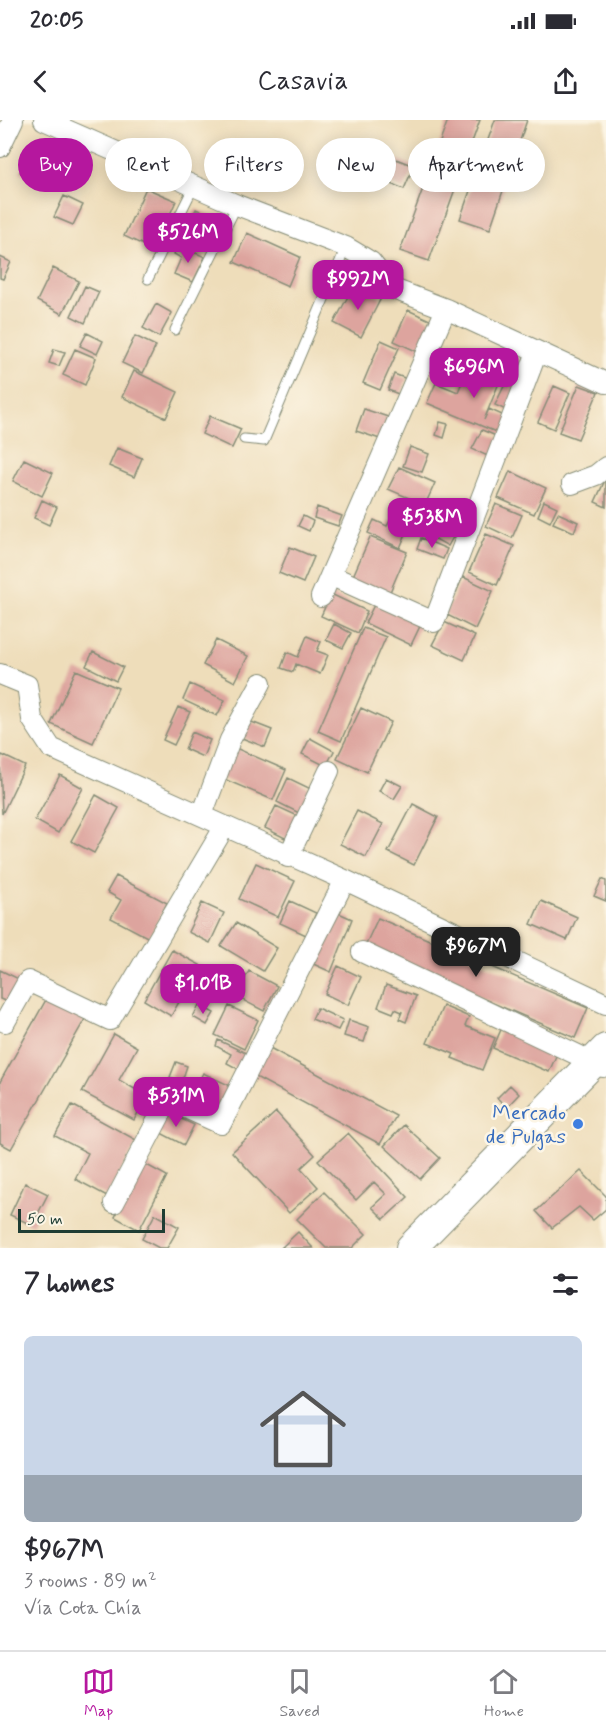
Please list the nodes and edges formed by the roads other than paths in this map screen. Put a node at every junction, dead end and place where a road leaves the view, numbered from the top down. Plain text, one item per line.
1 (13, 120) edge
2 (44, 120) edge
3 (0, 147) edge
4 (194, 186) junction
5 (237, 205) junction
6 (346, 247) junction
7 (148, 279) dead end
8 (446, 309) junction
9 (175, 330) dead end
10 (537, 352) junction
11 (606, 383) edge
12 (244, 439) dead end
13 (606, 467) edge
14 (572, 484) dead end
15 (332, 576) junction
16 (321, 597) dead end
17 (0, 674) edge
18 (261, 682) dead end
19 (329, 771) dead end
20 (202, 815) junction
21 (225, 825) junction
22 (288, 857) junction
23 (345, 880) junction
24 (362, 952) dead end
25 (606, 1004) edge
26 (5, 1022) dead end
27 (602, 1060) edge
28 (114, 1203) dead end
29 (411, 1248) edge

1 - 3 street
2 - 4 street
4 - 5 street
4 - 7 lane
5 - 6 street
5 - 9 lane
6 - 8 street
6 - 12 lane
8 - 10 street
8 - 15 street
10 - 11 street
10 - 15 street
13 - 14 street
15 - 16 street
17 - 20 street
18 - 20 street
19 - 22 street
20 - 21 street
21 - 22 street
21 - 26 street
22 - 23 street
23 - 25 street
23 - 28 street
24 - 27 street
27 - 29 main road

